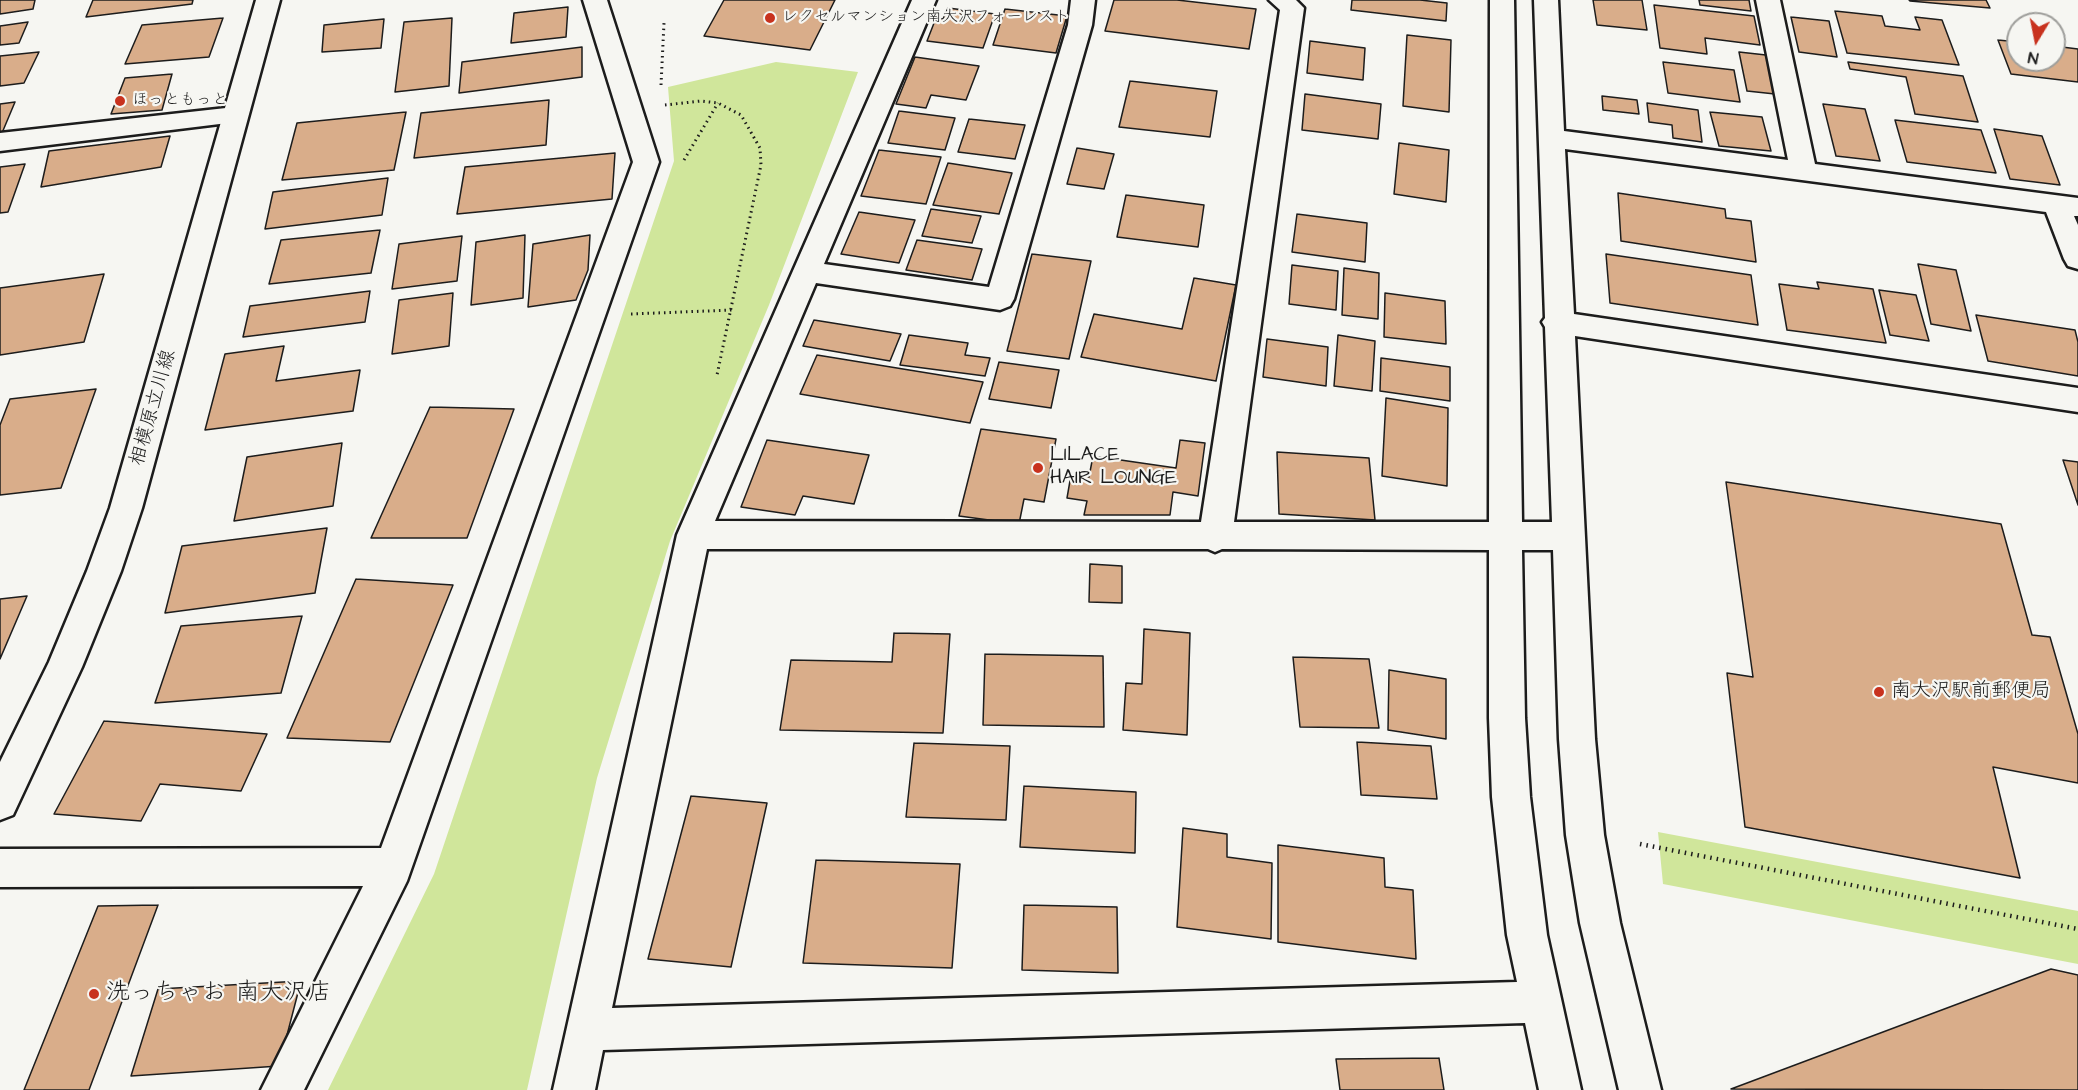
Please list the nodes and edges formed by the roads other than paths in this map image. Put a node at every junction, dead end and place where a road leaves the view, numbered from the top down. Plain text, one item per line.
1 (268, 0) edge
2 (595, 0) edge
3 (924, 0) edge
4 (1083, 0) edge
5 (1281, 0) edge
6 (1502, 0) edge
7 (1546, 0) edge
8 (1768, 0) edge
9 (235, 115) junction
10 (1550, 138) junction
11 (0, 142) edge
12 (1803, 169) junction
13 (2067, 205) edge
14 (2078, 259) edge
15 (808, 272) junction
16 (1557, 322) junction
17 (2078, 400) edge
18 (693, 536) junction
19 (1505, 537) junction
20 (1567, 537) junction
21 (1215, 538) junction
22 (0, 802) edge
23 (393, 867) junction
24 (0, 868) edge
25 (1542, 1002) junction
26 (586, 1030) junction
27 (282, 1090) edge
28 (574, 1090) edge
29 (1560, 1090) edge
30 (1640, 1090) edge

1 - 9 street, 相模原立川線
2 - 23 street
3 - 15 street
4 - 15 street
5 - 21 street
6 - 19 street
7 - 10 street
8 - 12 street
9 - 11 street
9 - 22 street, 相模原立川線
10 - 12 street
10 - 16 street
12 - 13 street
13 - 14 street
15 - 18 street
16 - 17 street
16 - 20 street
18 - 21 street
18 - 26 street
19 - 20 street
19 - 21 street
19 - 25 street
20 - 30 street
23 - 24 street
23 - 27 street
25 - 26 street
25 - 29 street
26 - 28 street

